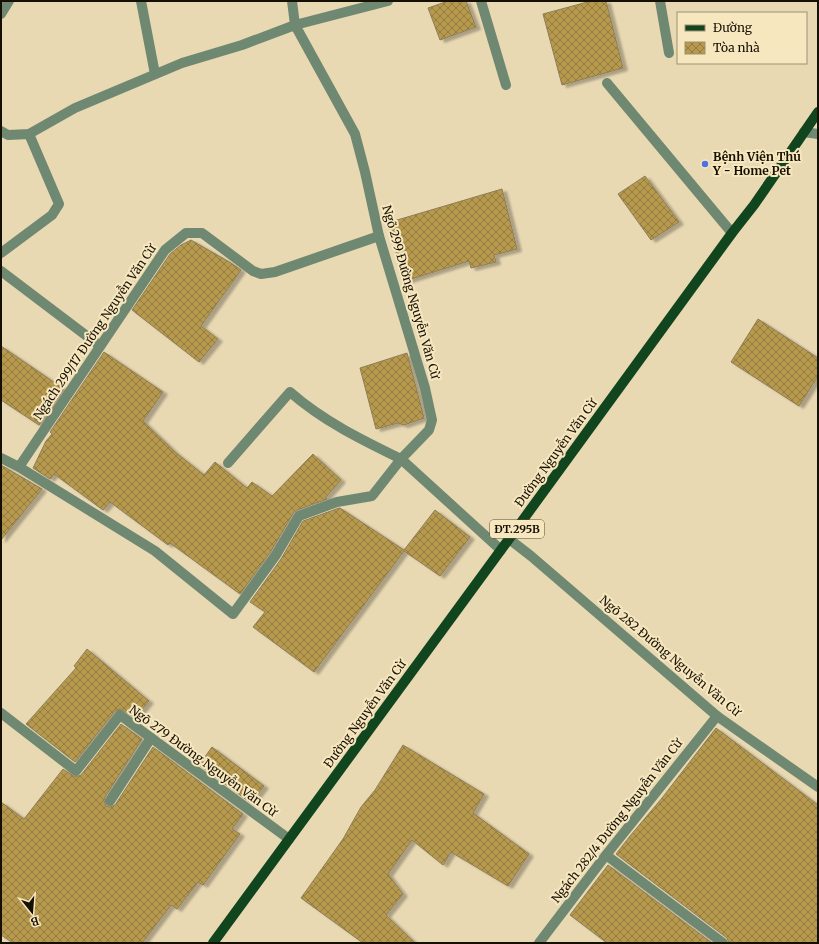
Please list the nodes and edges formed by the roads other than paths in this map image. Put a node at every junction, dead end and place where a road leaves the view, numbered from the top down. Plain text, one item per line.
1 (9, 1) edge
2 (142, 1) edge
3 (292, 1) edge
4 (388, 1) edge
5 (481, 1) edge
6 (660, 1) edge
7 (1, 14) edge
8 (296, 25) junction
9 (669, 53) dead end
10 (155, 74) junction
11 (607, 83) dead end
12 (506, 85) dead end
13 (818, 112) edge
14 (1, 131) edge
15 (804, 132) junction
16 (29, 134) junction
17 (818, 134) edge
18 (732, 233) junction
19 (379, 236) junction
20 (1, 253) edge
21 (1, 271) edge
22 (100, 346) junction
23 (1, 458) edge
24 (401, 459) junction
25 (228, 463) dead end
26 (19, 467) junction
27 (510, 539) junction
28 (501, 550) junction
29 (1, 713) edge
30 (717, 716) junction
31 (151, 738) junction
32 (818, 787) edge
33 (110, 801) dead end
34 (289, 839) junction
35 (606, 855) junction
36 (213, 943) edge
37 (539, 943) edge
38 (724, 943) edge

1 - 7 street
2 - 10 street
3 - 8 street, Ngõ 299 Đường Nguyễn Văn Cừ
4 - 8 street
5 - 12 street
6 - 9 street
8 - 10 street
8 - 19 street, Ngõ 299 Đường Nguyễn Văn Cừ
10 - 16 street
11 - 18 street
13 - 15 main road, Đường Nguyễn Văn Cừ / ĐT.295B
14 - 16 street
15 - 17 street
15 - 18 main road, Đường Nguyễn Văn Cừ / ĐT.295B
16 - 20 street
18 - 27 main road, Đường Nguyễn Văn Cừ / ĐT.295B
19 - 22 street, Ngách 299/17 Đường Nguyễn Văn Cừ
19 - 24 street, Ngõ 299 Đường Nguyễn Văn Cừ
21 - 22 street
22 - 26 street, Ngách 299/17 Đường Nguyễn Văn Cừ
23 - 26 street
24 - 25 street
24 - 26 street, Ngõ 299 Đường Nguyễn Văn Cừ
24 - 28 street
27 - 28 main road, Đường Nguyễn Văn Cừ / ĐT.295B
27 - 30 street, Ngõ 282 Đường Nguyễn Văn Cừ
28 - 34 main road, Đường Nguyễn Văn Cừ / ĐT.295B
29 - 31 street, Ngõ 279 Đường Nguyễn Văn Cừ
30 - 32 street, Ngõ 282 Đường Nguyễn Văn Cừ
30 - 35 street, Ngách 282/4 Đường Nguyễn Văn Cừ
31 - 33 street
31 - 34 street, Ngõ 279 Đường Nguyễn Văn Cừ
34 - 36 main road, Đường Nguyễn Văn Cừ / ĐT.295B
35 - 37 street, Ngách 282/4 Đường Nguyễn Văn Cừ
35 - 38 street

